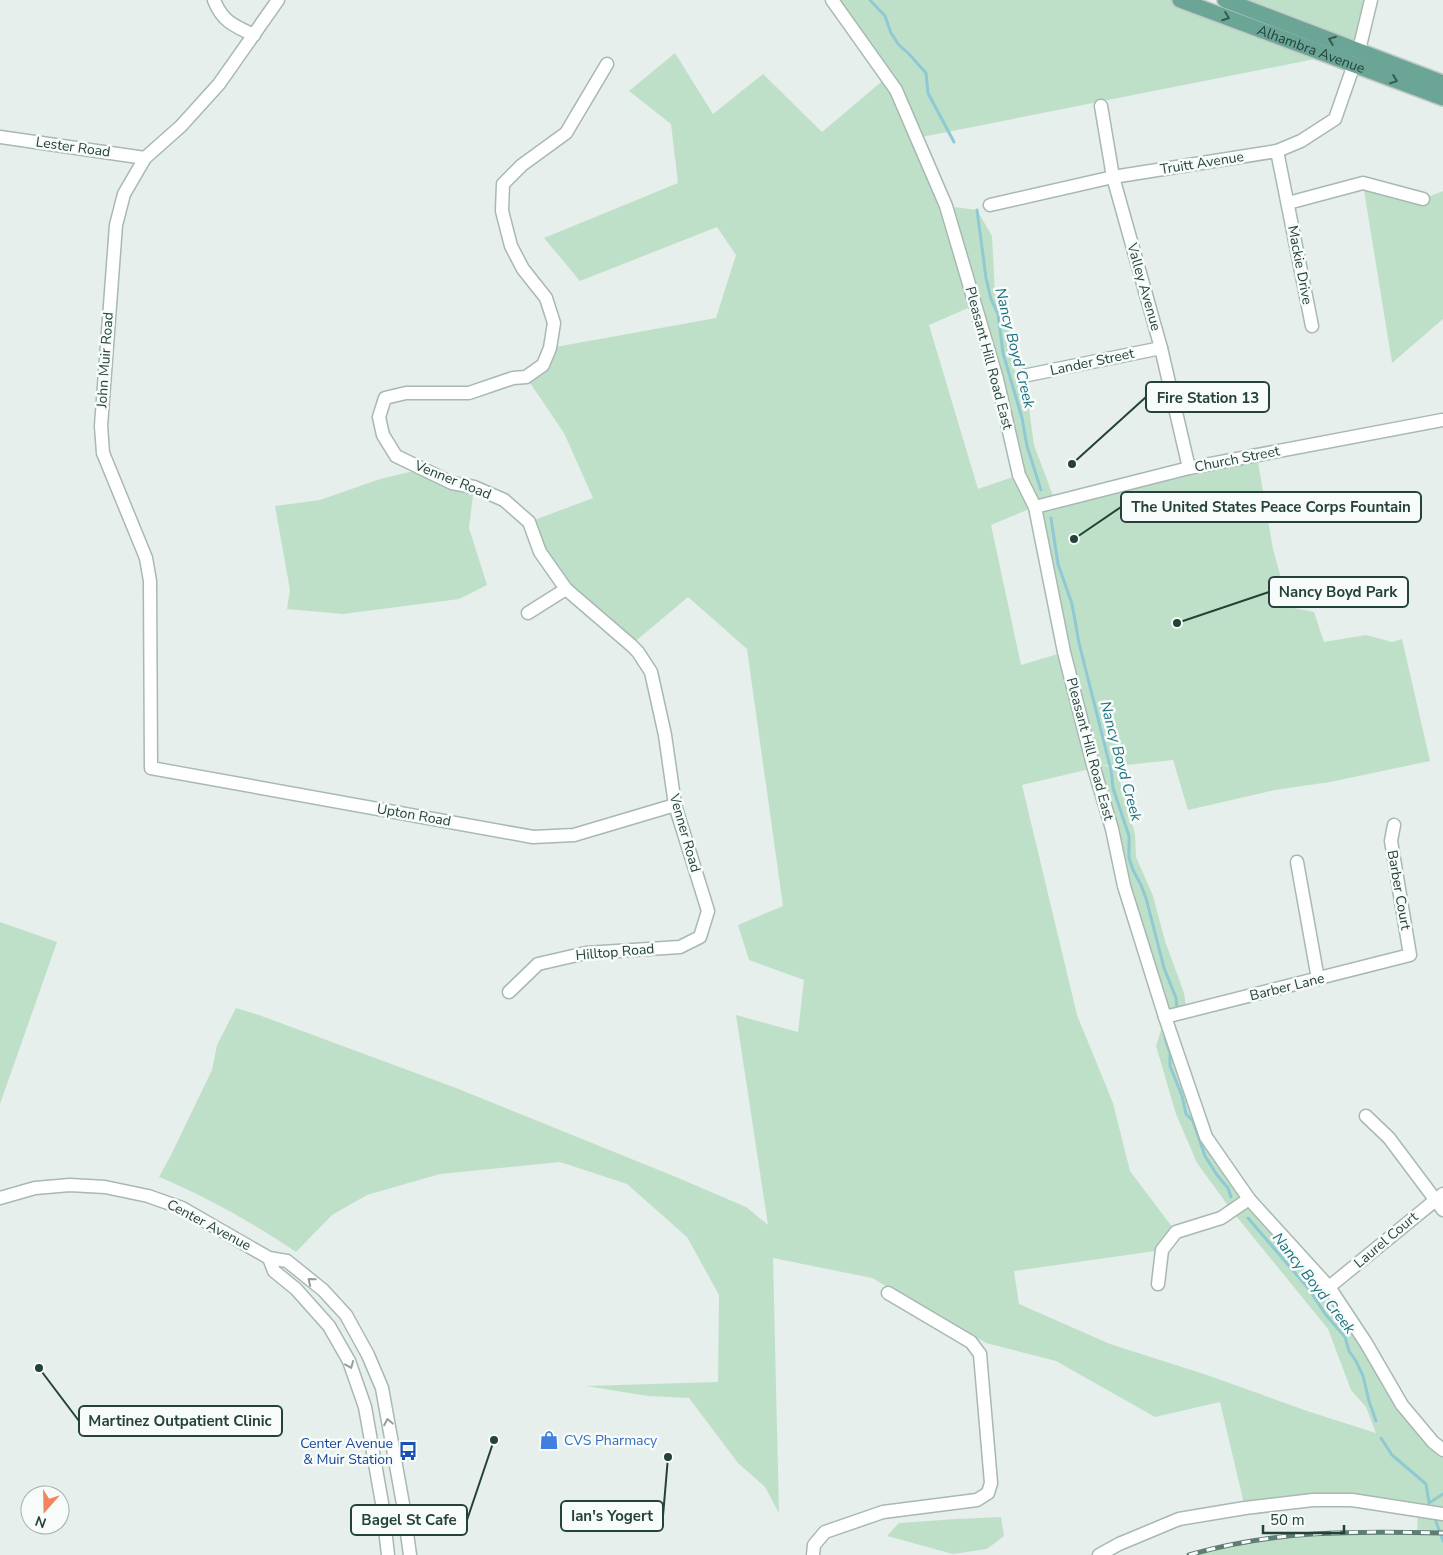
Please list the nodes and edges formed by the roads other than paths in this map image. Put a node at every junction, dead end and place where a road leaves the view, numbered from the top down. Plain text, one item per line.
1 (214, 0) edge
2 (278, 0) edge
3 (832, 0) edge
4 (1180, 0) edge
5 (1225, 0) edge
6 (1371, 0) edge
7 (254, 35) junction
8 (1356, 57) junction
9 (607, 64) dead end
10 (1443, 83) edge
11 (1443, 98) edge
12 (1101, 106) dead end
13 (0, 137) edge
14 (1277, 151) junction
15 (146, 158) junction
16 (1113, 177) junction
17 (1423, 198) dead end
18 (1288, 203) junction
19 (990, 205) dead end
20 (1312, 326) dead end
21 (1160, 348) junction
22 (1023, 376) dead end
23 (1443, 420) edge
24 (1189, 468) junction
25 (1034, 507) junction
26 (566, 589) junction
27 (528, 613) dead end
28 (151, 768) joint
29 (675, 805) junction
30 (1394, 826) dead end
31 (1296, 862) dead end
32 (700, 937) joint
33 (1410, 955) joint
34 (1318, 979) junction
35 (509, 992) dead end
36 (1165, 1017) junction
37 (1366, 1116) dead end
38 (1439, 1196) edge
39 (0, 1198) edge
40 (1249, 1199) junction
41 (1443, 1210) edge
42 (269, 1258) junction
43 (1158, 1284) dead end
44 (1329, 1287) junction
45 (888, 1293) dead end
46 (1443, 1450) edge
47 (1443, 1514) edge
48 (388, 1555) edge
49 (410, 1555) edge
50 (813, 1555) edge
51 (1099, 1555) edge

1 - 7 street
2 - 7 street, John Muir Road
3 - 25 street, Pleasant Hill Road East
4 -> 8 main road, Alhambra Avenue
8 -> 5 main road, Alhambra Avenue
6 - 8 street, Truitt Avenue
7 - 15 street, John Muir Road
8 - 10 main road, Alhambra Avenue
8 -> 11 main road, Alhambra Avenue
8 - 14 street, Truitt Avenue
9 - 26 street, Venner Road
12 - 16 street, Valley Avenue
13 - 15 street, Lester Road
14 - 16 street, Truitt Avenue
14 - 18 street, Mackie Drive
15 - 28 street, John Muir Road
16 - 19 street, Truitt Avenue
16 - 21 street, Valley Avenue
17 - 18 street
18 - 20 street, Mackie Drive
21 - 22 street, Lander Street
21 - 24 street, Valley Avenue
23 - 24 street, Church Street
24 - 25 street, Church Street
25 - 36 street, Pleasant Hill Road East
26 - 27 street
26 - 29 street, Venner Road
28 - 29 street, Upton Road
29 - 32 street, Venner Road
30 - 33 street, Barber Court
31 - 34 street
32 - 35 street, Hilltop Road
33 - 34 street, Barber Lane
34 - 36 street, Barber Lane
36 - 40 street, Pleasant Hill Road East
37 - 38 street
38 - 41 street
38 - 44 street, Laurel Court
39 - 42 street, Center Avenue
40 - 43 street
40 - 44 street, Pleasant Hill Road East
42 -> 48 street, Center Avenue
49 -> 42 street, Center Avenue
44 - 46 street, Pleasant Hill Road East
45 - 50 street
47 - 51 street

